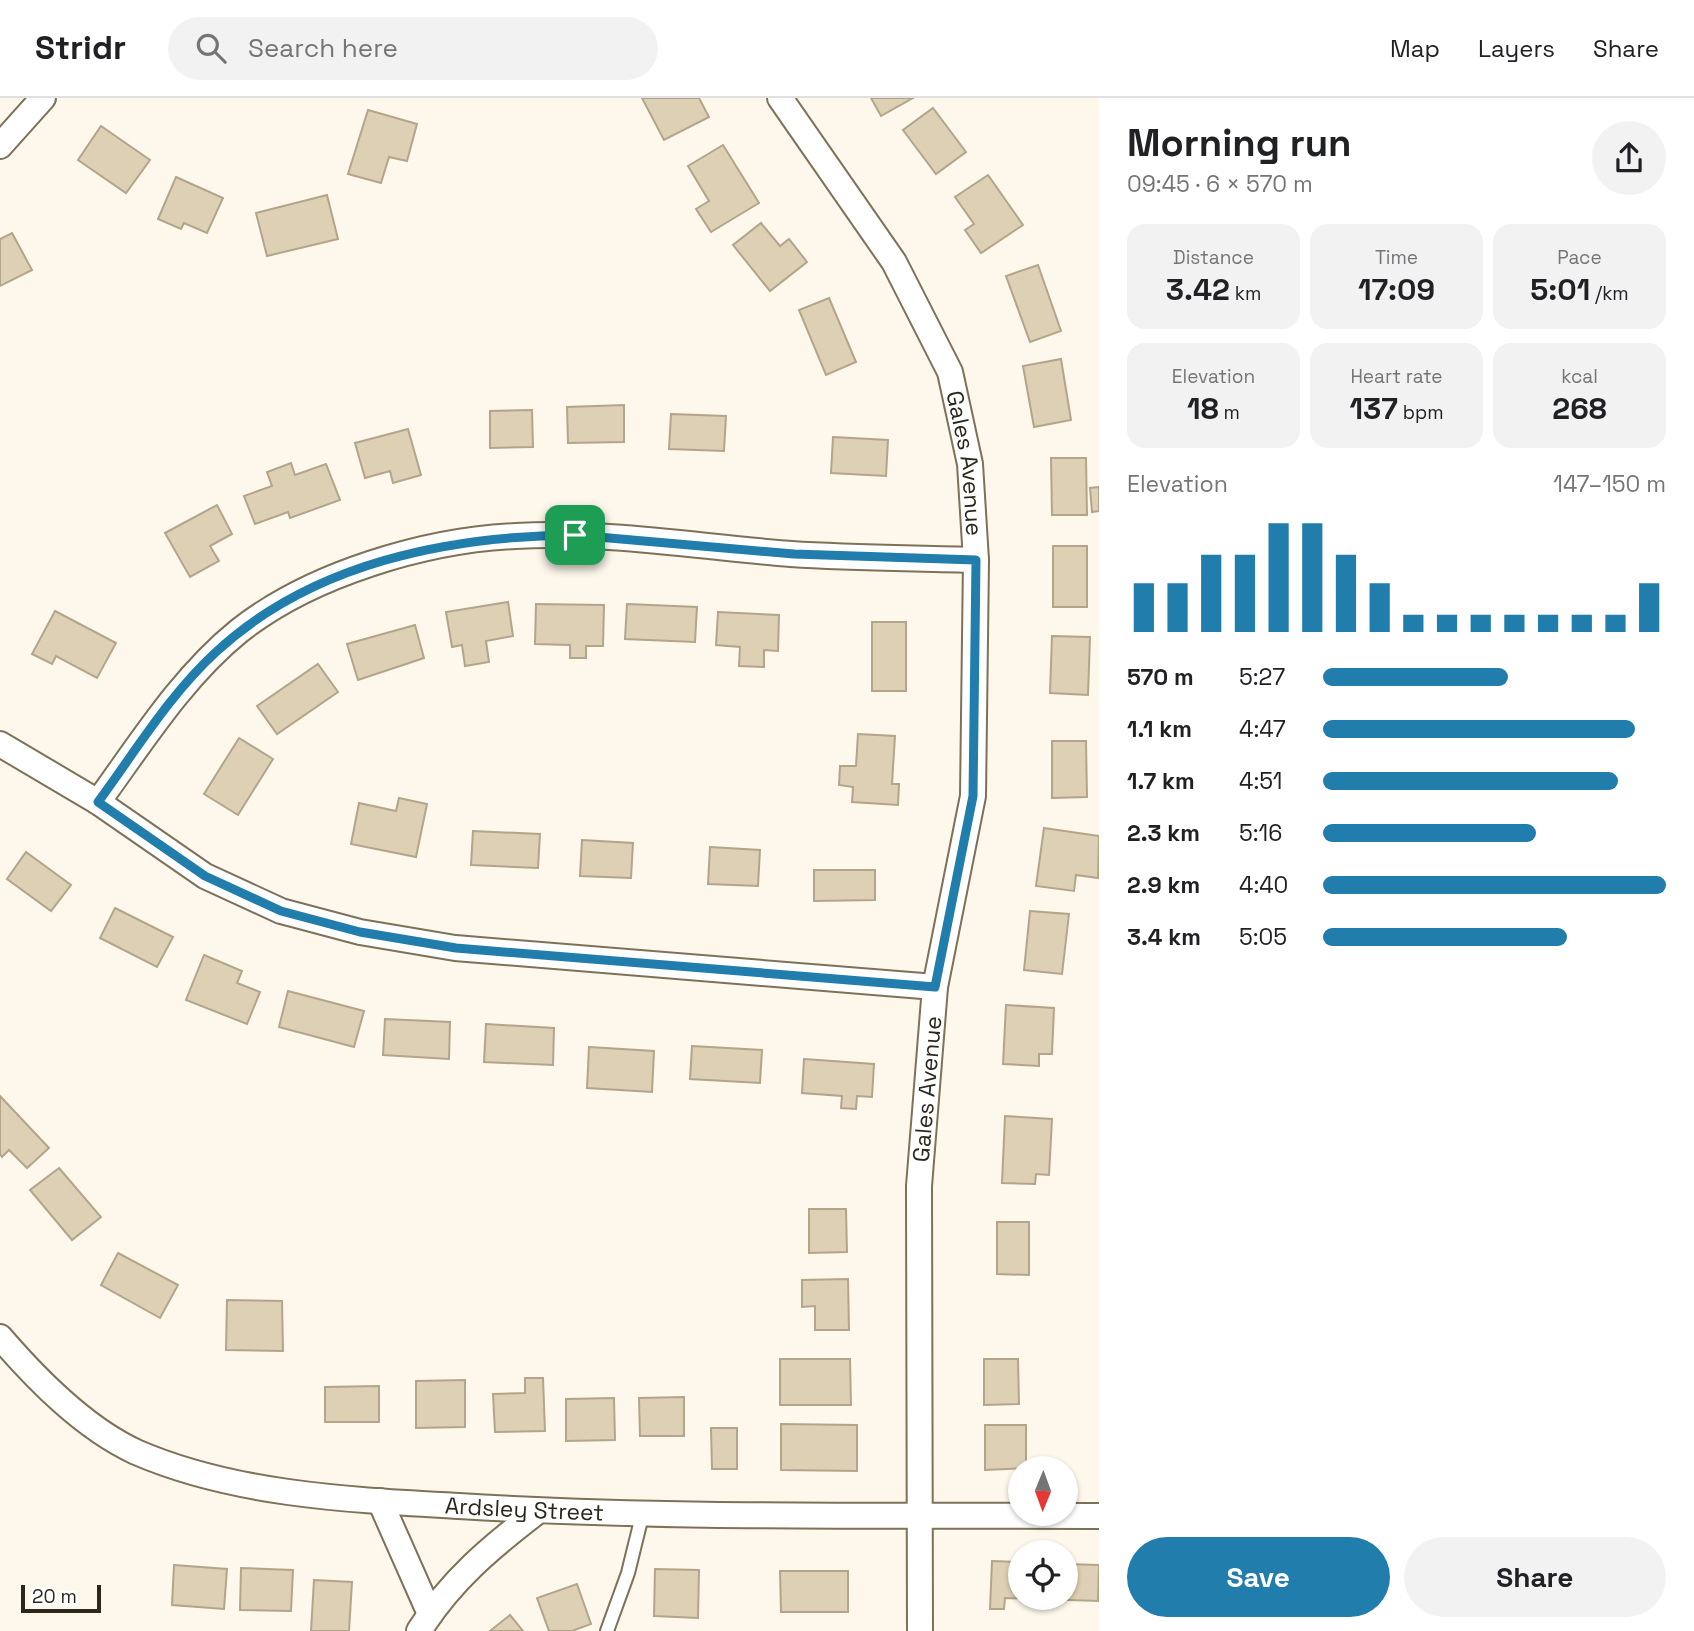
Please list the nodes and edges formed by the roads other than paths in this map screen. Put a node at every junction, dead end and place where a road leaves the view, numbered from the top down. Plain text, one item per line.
1 (43, 98) edge
2 (780, 98) edge
3 (0, 146) edge
4 (976, 560) junction
5 (0, 744) edge
6 (98, 802) junction
7 (935, 987) junction
8 (0, 1337) edge
9 (380, 1501) junction
10 (538, 1511) junction
11 (920, 1515) junction
12 (642, 1516) junction
13 (1099, 1516) edge
14 (425, 1622) edge
15 (607, 1631) edge
16 (920, 1631) edge

1 - 3 street
2 - 4 street, Gales Avenue
4 - 6 street
4 - 7 street, Gales Avenue
5 - 6 street
6 - 7 street
7 - 11 street, Gales Avenue
8 - 9 street, Ardsley Street
9 - 10 street, Ardsley Street
9 - 14 street
10 - 12 street, Ardsley Street
10 - 14 street
11 - 12 street, Ardsley Street
11 - 13 street, Ardsley Street
11 - 16 street, Gales Avenue
12 - 15 lane

